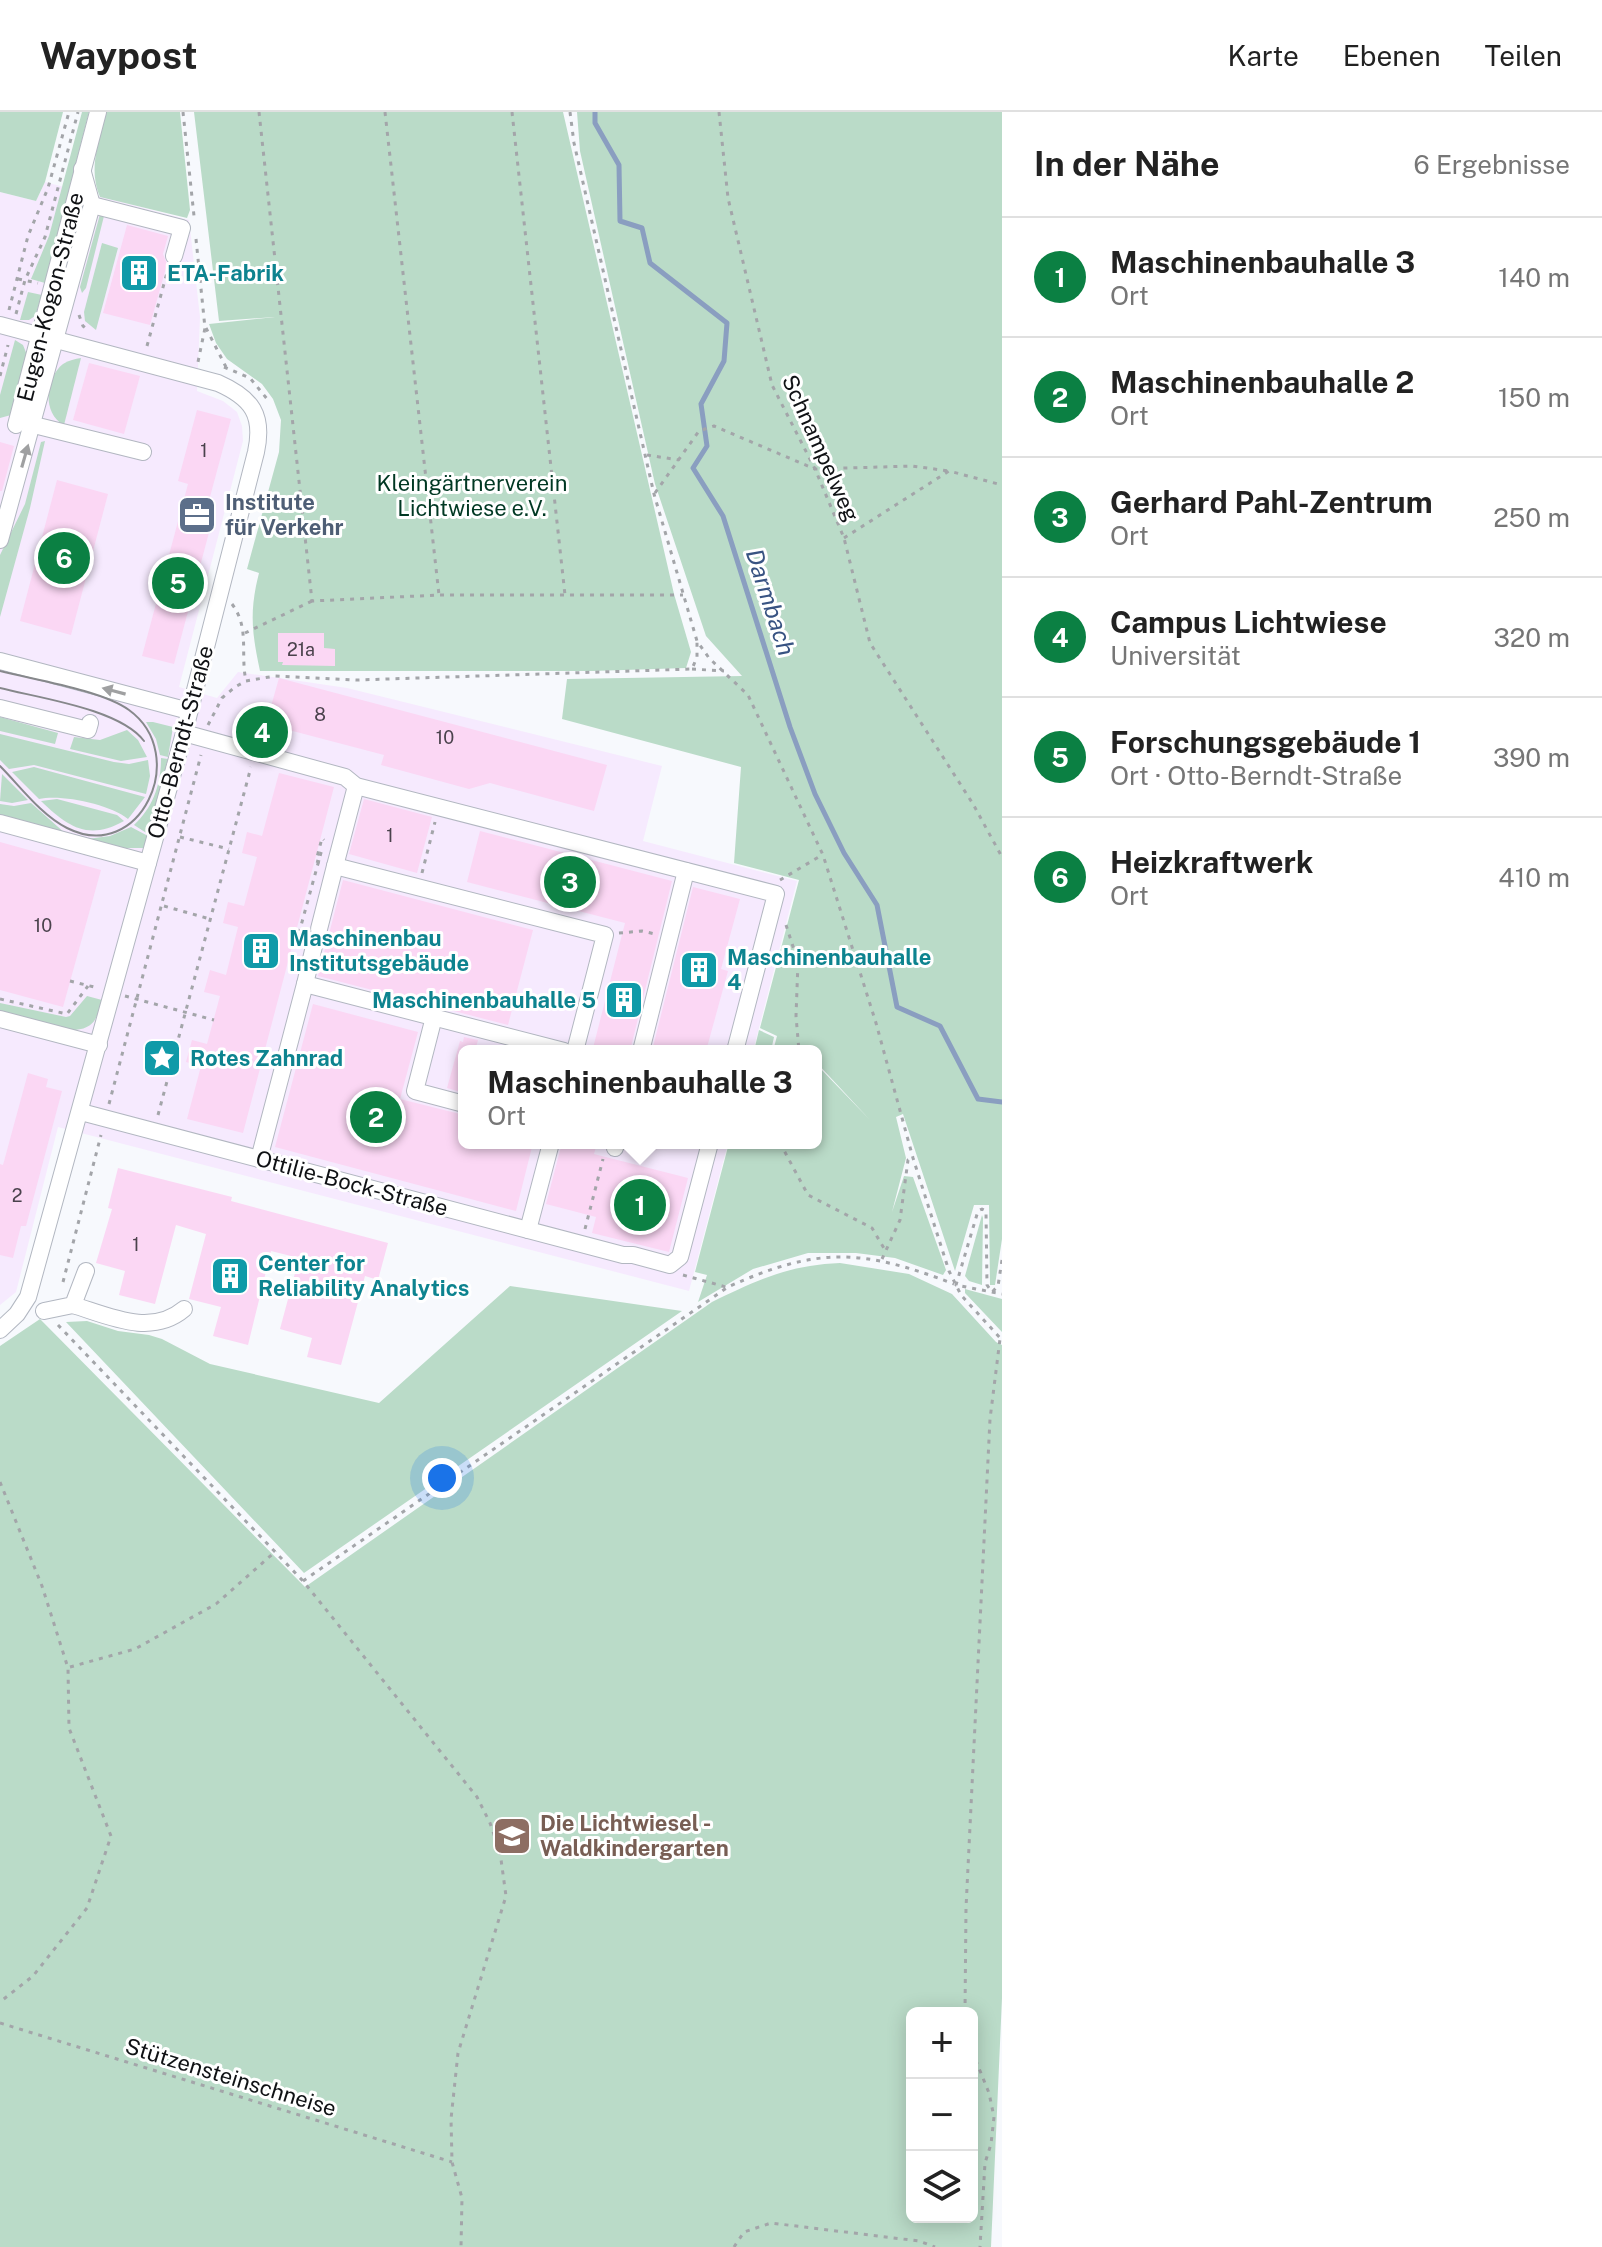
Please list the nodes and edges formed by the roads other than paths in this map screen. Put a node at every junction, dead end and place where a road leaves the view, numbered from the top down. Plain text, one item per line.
1 (98, 112) edge
2 (82, 169) junction
3 (92, 205) junction
4 (174, 256) road end
5 (2, 325) edge
6 (38, 336) junction
7 (56, 341) junction
8 (25, 425) junction
9 (143, 452) dead end
10 (0, 540) edge
11 (0, 661) edge
12 (0, 708) edge
13 (189, 711) junction
14 (90, 723) dead end
15 (184, 733) junction
16 (356, 786) junction
17 (0, 823) edge
18 (148, 863) junction
19 (335, 866) junction
20 (686, 871) junction
21 (305, 984) junction
22 (434, 1017) junction
23 (0, 1019) edge
24 (99, 1045) junction
25 (541, 1045) edge
26 (577, 1045) edge
27 (642, 1045) edge
28 (737, 1045) edge
29 (458, 1102) edge
30 (81, 1112) junction
31 (549, 1149) edge
32 (708, 1149) edge
33 (259, 1159) junction
34 (528, 1230) junction
35 (86, 1271) dead end
36 (184, 1309) dead end
37 (0, 1330) edge

1 - 2 street, Eugen-Kogon-Straße
2 - 3 street, Eugen-Kogon-Straße
2 - 6 street, Eugen-Kogon-Straße
3 - 4 street
3 - 7 street, Eugen-Kogon-Straße
5 - 6 street, Otto-Berndt-Straße
6 - 7 street, Otto-Berndt-Straße
6 - 8 street, Eugen-Kogon-Straße
7 - 8 street, Eugen-Kogon-Straße
7 - 13 street, Otto-Berndt-Straße
8 - 9 street
10 -> 8 street
13 -> 11 street
12 - 14 street
13 - 15 street, Otto-Berndt-Straße
15 - 16 street
15 - 18 street, Otto-Berndt-Straße
16 - 19 street
16 - 20 street
17 - 18 street
18 - 24 street, Otto-Berndt-Straße
19 - 21 street
19 - 26 street
20 - 27 street
20 - 28 street
21 - 22 street
21 - 33 street
22 - 25 street
22 - 29 street
23 - 24 street
24 - 30 street, Otto-Berndt-Straße
30 - 33 street, Ottilie-Bock-Straße
30 - 37 street, Otto-Berndt-Straße
31 - 34 street
32 - 34 street, Ottilie-Bock-Straße
33 - 34 street, Ottilie-Bock-Straße
35 - 36 street

